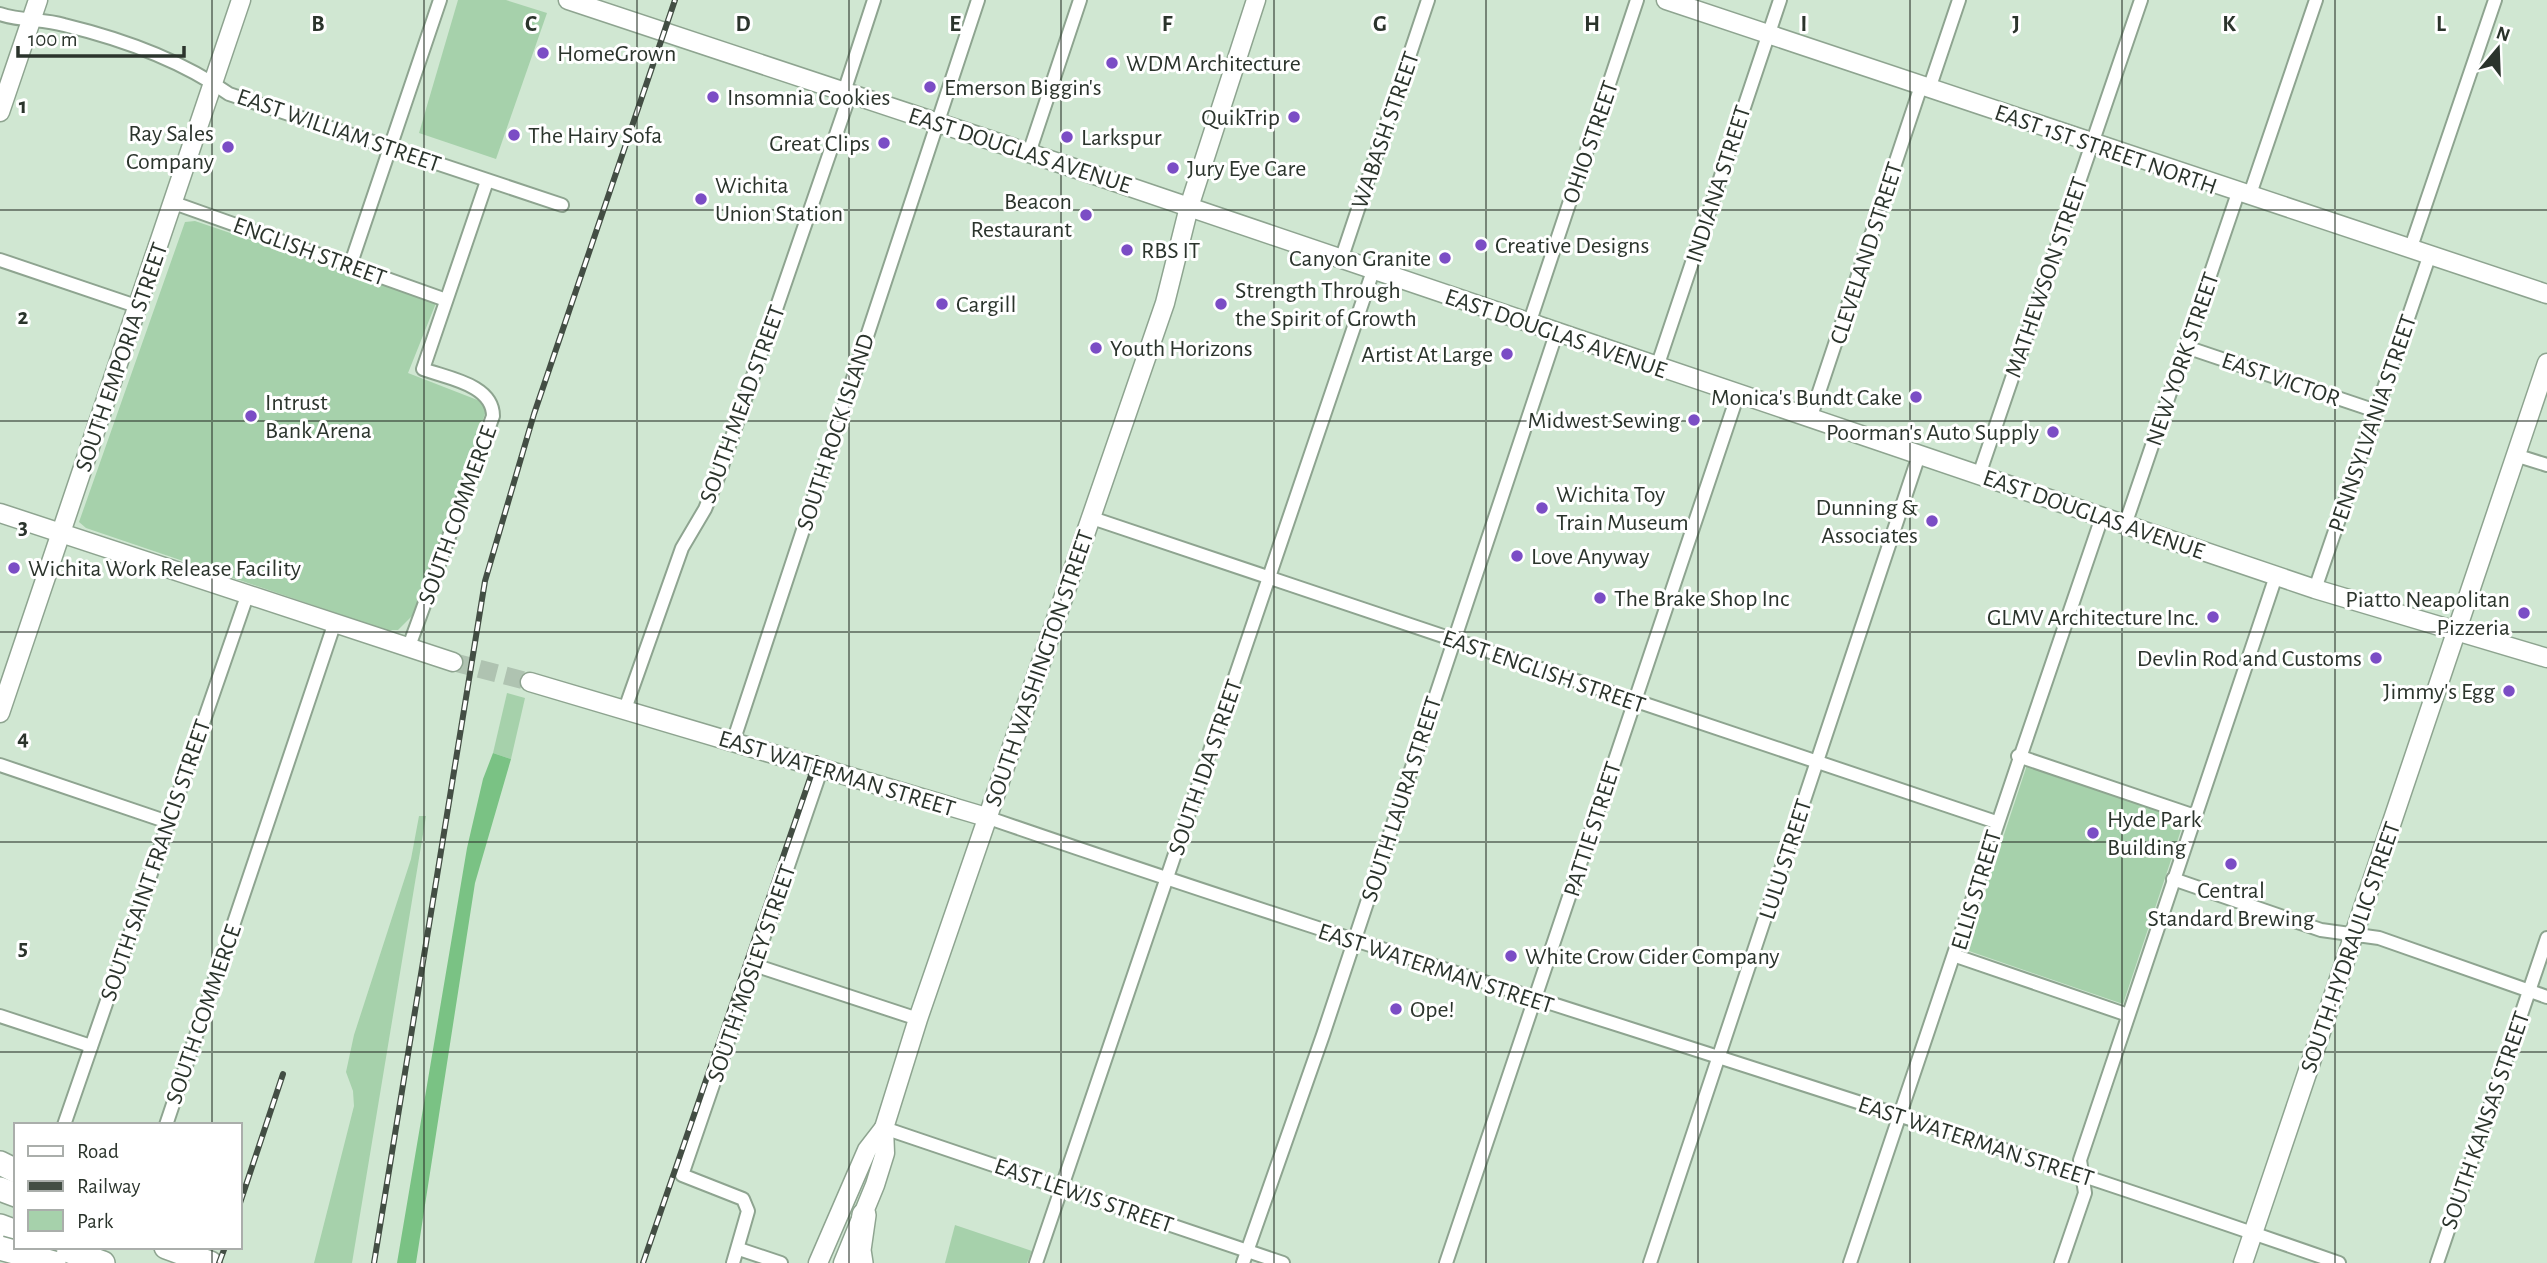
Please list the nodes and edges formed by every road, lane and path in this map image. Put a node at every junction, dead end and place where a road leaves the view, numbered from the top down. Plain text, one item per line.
1 (38, 0) edge
2 (241, 0) edge
3 (440, 0) edge
4 (568, 0) edge
5 (874, 0) edge
6 (978, 0) edge
7 (1080, 0) edge
8 (1256, 0) edge
9 (1429, 0) edge
10 (1637, 0) edge
11 (1666, 0) edge
12 (1780, 0) edge
13 (1959, 0) edge
14 (2141, 0) edge
15 (2316, 0) edge
16 (2495, 0) edge
17 (0, 14) edge
18 (31, 22) junction
19 (1768, 35) junction
20 (213, 83) junction
21 (1925, 88) junction
22 (847, 93) junction
23 (0, 112) edge
24 (937, 122) junction
25 (2092, 144) junction
26 (389, 148) junction
27 (1029, 153) junction
28 (487, 181) junction
29 (2244, 195) junction
30 (174, 203) junction
31 (562, 205) dead end
32 (1189, 207) junction
33 (2410, 250) junction
34 (2429, 257) junction
35 (0, 260) edge
36 (1341, 260) junction
37 (350, 266) junction
38 (1373, 271) junction
39 (2547, 294) edge
40 (446, 300) junction
41 (139, 307) junction
42 (1529, 324) junction
43 (1556, 334) junction
44 (2186, 347) junction
45 (2547, 363) edge
46 (1657, 368) junction
47 (1738, 394) junction
48 (2376, 411) junction
49 (1810, 419) junction
50 (1919, 455) junction
51 (2515, 455) junction
52 (2547, 465) edge
53 (1979, 475) junction
54 (0, 513) edge
55 (2102, 517) junction
56 (1092, 518) junction
57 (2126, 525) junction
58 (61, 533) junction
59 (2276, 576) junction
60 (1269, 578) junction
61 (2315, 589) junction
62 (247, 596) junction
63 (334, 625) junction
64 (2456, 631) junction
65 (1453, 640) junction
66 (408, 649) junction
67 (2547, 658) edge
68 (453, 662) tunnel mouth
69 (530, 682) tunnel mouth
70 (1634, 701) junction
71 (625, 709) junction
72 (0, 713) edge
73 (733, 742) junction
74 (2018, 756) junction
75 (1816, 762) junction
76 (0, 765) edge
77 (821, 770) junction
78 (2195, 816) junction
79 (986, 817) junction
80 (168, 822) junction
81 (1996, 822) junction
82 (2173, 878) junction
83 (1167, 880) junction
84 (2354, 935) junction
85 (2547, 938) edge
86 (1354, 941) junction
87 (1956, 956) junction
88 (754, 965) junction
89 (2529, 991) junction
90 (2547, 997) edge
91 (1536, 1000) junction
92 (2128, 1015) junction
93 (0, 1016) edge
94 (918, 1019) junction
95 (92, 1046) junction
96 (1719, 1059) junction
97 (1901, 1116) junction
98 (65, 1123) edge
99 (167, 1123) edge
100 (884, 1128) junction
101 (2082, 1175) junction
102 (1062, 1188) junction
103 (864, 1215) junction
104 (2253, 1233) junction
105 (0, 1248) edge
106 (64, 1249) edge
107 (172, 1249) edge
108 (188, 1249) edge
109 (739, 1249) junction
110 (1245, 1257) edge
111 (54, 1263) edge
112 (103, 1263) edge
113 (211, 1263) edge
114 (219, 1263) edge
115 (733, 1263) edge
116 (781, 1263) edge
117 (818, 1263) edge
118 (843, 1263) edge
119 (861, 1263) edge
120 (1036, 1263) edge
121 (1283, 1263) edge
122 (1446, 1263) edge
123 (1650, 1263) edge
124 (1850, 1263) edge
125 (2061, 1263) edge
126 (2243, 1263) edge
127 (2339, 1263) edge
128 (2437, 1263) edge

1 - 18 street
2 - 20 street, SOUTH EMPORIA STREET
3 - 26 street
4 - 22 street, EAST DOUGLAS AVENUE
5 - 22 street, SOUTH MEAD STREET
6 - 24 street, SOUTH ROCK ISLAND
7 - 27 street
8 - 32 street, SOUTH WASHINGTON STREET
9 - 36 street, WABASH STREET
10 - 42 street, OHIO STREET
11 - 19 street, EAST 1ST STREET NORTH
12 - 19 street, INDIANA STREET
13 - 21 street, CLEVELAND STREET
14 - 25 street, MATHEWSON STREET
15 - 29 street, NEW YORK STREET
16 - 33 street
17 - 18 street, EAST WILLIAM STREET
18 - 20 street, EAST WILLIAM STREET
18 - 23 street
19 - 21 street, EAST 1ST STREET NORTH
19 - 46 street, INDIANA STREET
20 - 26 street, EAST WILLIAM STREET
20 - 30 street, SOUTH EMPORIA STREET
21 - 25 street, EAST 1ST STREET NORTH
21 - 49 street, CLEVELAND STREET
22 - 24 street, EAST DOUGLAS AVENUE
22 - 71 street, SOUTH MEAD STREET
24 - 27 street, EAST DOUGLAS AVENUE
24 - 73 street, SOUTH ROCK ISLAND
25 - 29 street, EAST 1ST STREET NORTH
25 - 53 street, MATHEWSON STREET
26 - 28 street, EAST WILLIAM STREET
26 - 37 street
27 - 32 street, EAST DOUGLAS AVENUE
28 - 31 street, EAST WILLIAM STREET
28 - 40 street, SOUTH COMMERCE
29 - 33 street, EAST 1ST STREET NORTH
29 - 44 street, NEW YORK STREET
30 - 37 street, ENGLISH STREET
30 - 41 street, SOUTH EMPORIA STREET
32 - 36 street, EAST DOUGLAS AVENUE
32 - 56 street, SOUTH WASHINGTON STREET
33 - 34 street, EAST 1ST STREET NORTH
34 - 39 street, EAST 1ST STREET NORTH
34 - 48 street, PENNSYLVANIA STREET
35 - 41 street
36 - 38 street, EAST DOUGLAS AVENUE
37 - 40 street, ENGLISH STREET
38 - 42 street, EAST DOUGLAS AVENUE
38 - 60 street, SOUTH IDA STREET
40 - 66 street, SOUTH COMMERCE
41 - 58 street, SOUTH EMPORIA STREET
42 - 43 street, EAST DOUGLAS AVENUE
43 - 46 street, EAST DOUGLAS AVENUE
43 - 65 street, SOUTH LAURA STREET
44 - 48 street, EAST VICTOR
44 - 57 street, NEW YORK STREET
45 - 51 street, SOUTH HYDRAULIC STREET
46 - 47 street, EAST DOUGLAS AVENUE
47 - 49 street, EAST DOUGLAS AVENUE
47 - 70 street, PATTIE STREET
48 - 61 street, PENNSYLVANIA STREET
49 - 50 street, EAST DOUGLAS AVENUE
50 - 53 street, EAST DOUGLAS AVENUE
50 - 75 street, LULU STREET
51 - 52 street
51 - 64 street, SOUTH HYDRAULIC STREET
53 - 55 street, EAST DOUGLAS AVENUE
54 - 58 street
55 - 57 street, EAST DOUGLAS AVENUE
55 - 74 street, ELLIS STREET
56 - 60 street, EAST ENGLISH STREET
56 - 79 street, SOUTH WASHINGTON STREET
57 - 59 street, EAST DOUGLAS AVENUE
58 - 62 street
58 - 72 street, SOUTH EMPORIA STREET
59 - 61 street, EAST DOUGLAS AVENUE
59 - 78 street
60 - 65 street, EAST ENGLISH STREET
60 - 83 street, SOUTH IDA STREET
61 - 64 street, EAST DOUGLAS AVENUE
62 - 63 street
62 - 80 street, SOUTH SAINT FRANCIS STREET
63 - 66 street
63 - 99 street, SOUTH COMMERCE
64 - 67 street, EAST DOUGLAS AVENUE
64 - 84 street, SOUTH HYDRAULIC STREET
65 - 70 street, EAST ENGLISH STREET
65 - 86 street, SOUTH LAURA STREET
66 - 68 street
69 - 71 street, EAST WATERMAN STREET
70 - 75 street, EAST ENGLISH STREET
70 - 91 street, PATTIE STREET
71 - 73 street, EAST WATERMAN STREET
73 - 77 street, EAST WATERMAN STREET
74 - 78 street
74 - 81 street, ELLIS STREET
75 - 81 street, EAST ENGLISH STREET
75 - 96 street, LULU STREET
76 - 80 street
77 - 79 street, EAST WATERMAN STREET
77 - 88 street, SOUTH MOSLEY STREET
78 - 82 street
79 - 83 street, EAST WATERMAN STREET
79 - 94 street, SOUTH WASHINGTON STREET
80 - 95 street, SOUTH SAINT FRANCIS STREET
81 - 87 street, ELLIS STREET
82 - 84 street
82 - 92 street
83 - 86 street, EAST WATERMAN STREET
83 - 102 street, SOUTH IDA STREET
84 - 89 street
84 - 104 street, SOUTH HYDRAULIC STREET
85 - 89 street, SOUTH KANSAS STREET
86 - 91 street, EAST WATERMAN STREET
86 - 110 street, SOUTH LAURA STREET
87 - 92 street
87 - 97 street, ELLIS STREET
88 - 94 street
88 - 109 street, SOUTH MOSLEY STREET
89 - 90 street
89 - 128 street, SOUTH KANSAS STREET
91 - 96 street, EAST WATERMAN STREET
91 - 122 street, PATTIE STREET
92 - 101 street
93 - 95 street
94 - 100 street, SOUTH WASHINGTON STREET
95 - 98 street, SOUTH SAINT FRANCIS STREET
96 - 97 street, EAST WATERMAN STREET
96 - 123 street, LULU STREET
97 - 101 street, EAST WATERMAN STREET
97 - 124 street, ELLIS STREET
100 - 102 street, EAST LEWIS STREET
100 - 103 street, SOUTH WASHINGTON STREET
100 - 117 street, SOUTH WASHINGTON STREET
101 - 104 street, EAST WATERMAN STREET
101 - 125 street
102 - 110 street, EAST LEWIS STREET
102 - 120 street, SOUTH IDA STREET
103 - 118 street, SOUTH WASHINGTON STREET
103 - 119 highway
104 - 126 street, SOUTH HYDRAULIC STREET
104 - 127 street, EAST WATERMAN STREET
105 - 111 highway, bridge
106 - 112 highway
107 - 113 highway
108 - 114 highway
109 - 115 street
109 - 116 street
110 - 121 street, EAST LEWIS STREET

